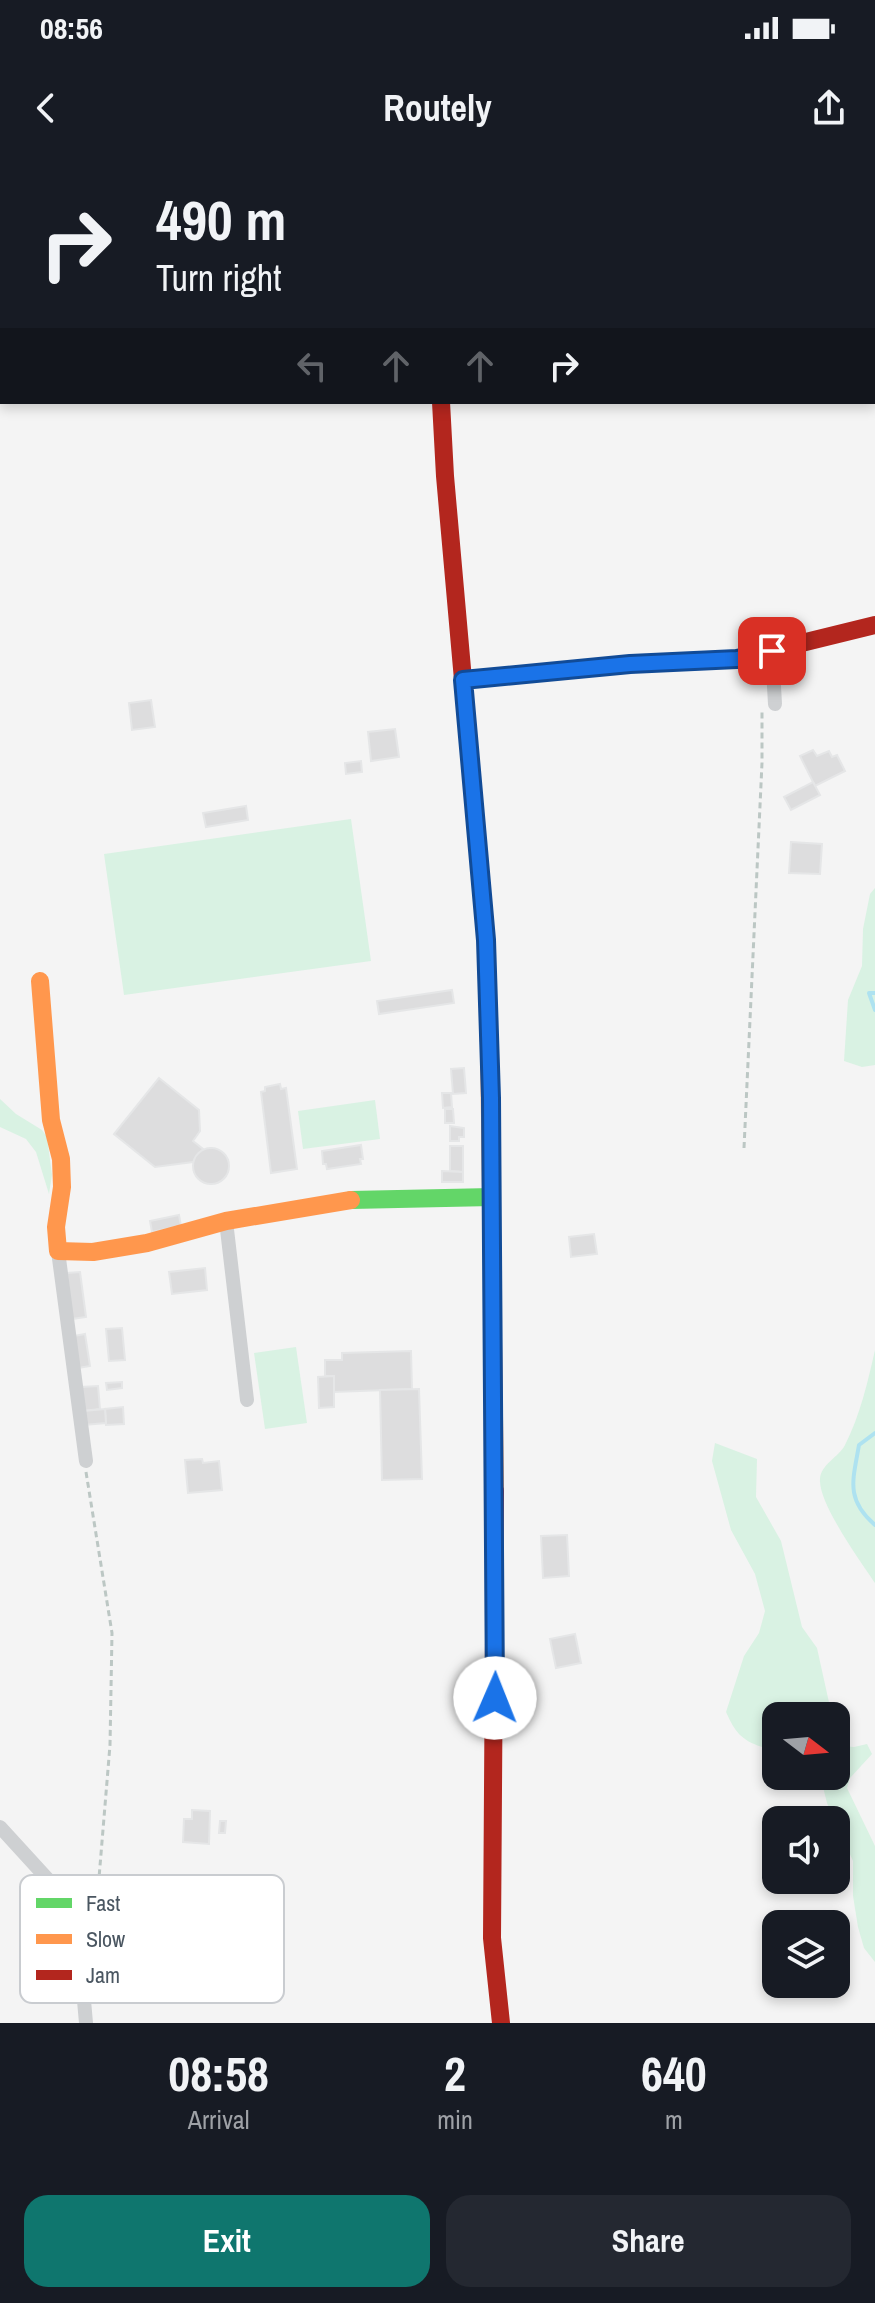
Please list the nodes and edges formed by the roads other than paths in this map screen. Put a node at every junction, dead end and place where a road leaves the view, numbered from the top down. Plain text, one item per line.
1 (441, 404) edge
2 (875, 625) edge
3 (772, 651) junction
4 (463, 680) junction
5 (768, 704) road end
6 (40, 981) dead end
7 (492, 1197) junction
8 (226, 1221) junction
9 (58, 1251) junction
10 (247, 1400) dead end
11 (86, 1461) road end
12 (0, 1827) edge
13 (43, 1875) edge
14 (83, 2003) edge
15 (86, 2023) edge
16 (501, 2023) edge

1 - 4 street
2 - 3 street
3 - 4 street
3 - 5 street
4 - 7 street
6 - 9 street
7 - 8 street
7 - 16 street
8 - 9 street
8 - 10 street
9 - 11 street
12 - 13 street
14 - 15 street

